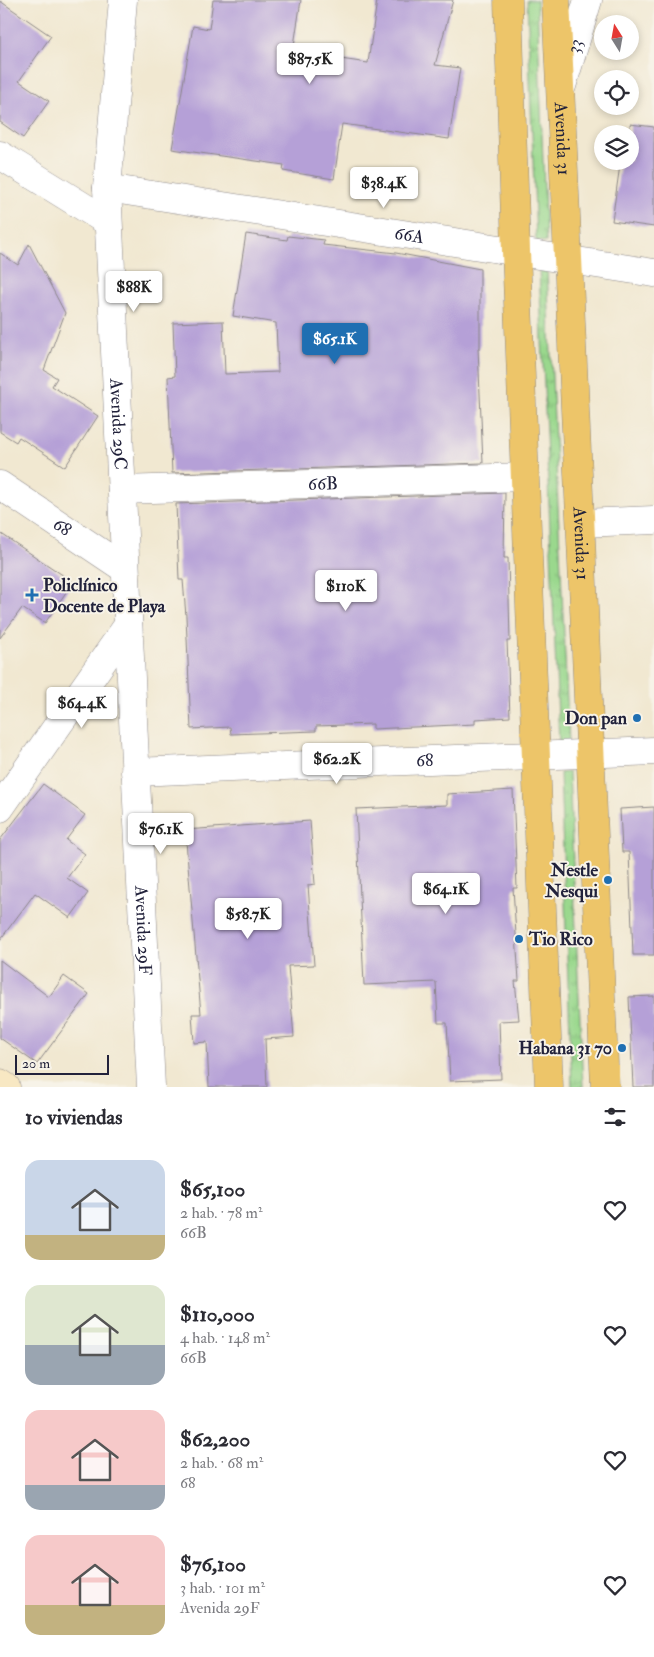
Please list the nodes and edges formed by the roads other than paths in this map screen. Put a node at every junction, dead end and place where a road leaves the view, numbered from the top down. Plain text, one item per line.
1 (123, 0) edge
2 (508, 0) edge
3 (556, 0) edge
4 (588, 0) edge
5 (560, 90) junction
6 (0, 155) edge
7 (107, 188) junction
8 (108, 222) junction
9 (516, 251) junction
10 (567, 258) junction
11 (654, 273) edge
12 (524, 477) junction
13 (0, 485) edge
14 (122, 490) junction
15 (654, 520) edge
16 (582, 523) junction
17 (125, 569) junction
18 (128, 625) junction
19 (654, 752) edge
20 (591, 754) junction
21 (538, 756) junction
22 (136, 772) junction
23 (0, 808) edge
24 (0, 1083) edge
25 (6, 1087) edge
26 (151, 1087) edge
27 (549, 1087) edge
28 (605, 1087) edge

1 - 7 street, Avenida 29C
2 - 9 main road
3 - 5 main road, Avenida 31
4 - 5 street, 33
5 - 10 main road, Avenida 31
6 - 8 street
7 - 8 street, Avenida 29C
7 - 9 street, 66A
8 - 14 street, Avenida 29C
9 - 10 street, 66A
9 - 12 main road
10 - 11 street, 66A
10 - 16 main road, Avenida 31
12 - 14 street, 66B
12 - 21 main road
13 - 17 street, 68
14 - 17 street, Avenida 29C
15 - 16 street
16 - 20 main road, Avenida 31
17 - 18 street, Avenida 29C
18 - 22 street, Avenida 29F
18 - 23 street
19 - 20 street, 68
20 - 21 street, 68
20 - 28 main road, Avenida 31
21 - 22 street, 68
21 - 27 main road
22 - 26 street, Avenida 29F
24 - 25 main road

